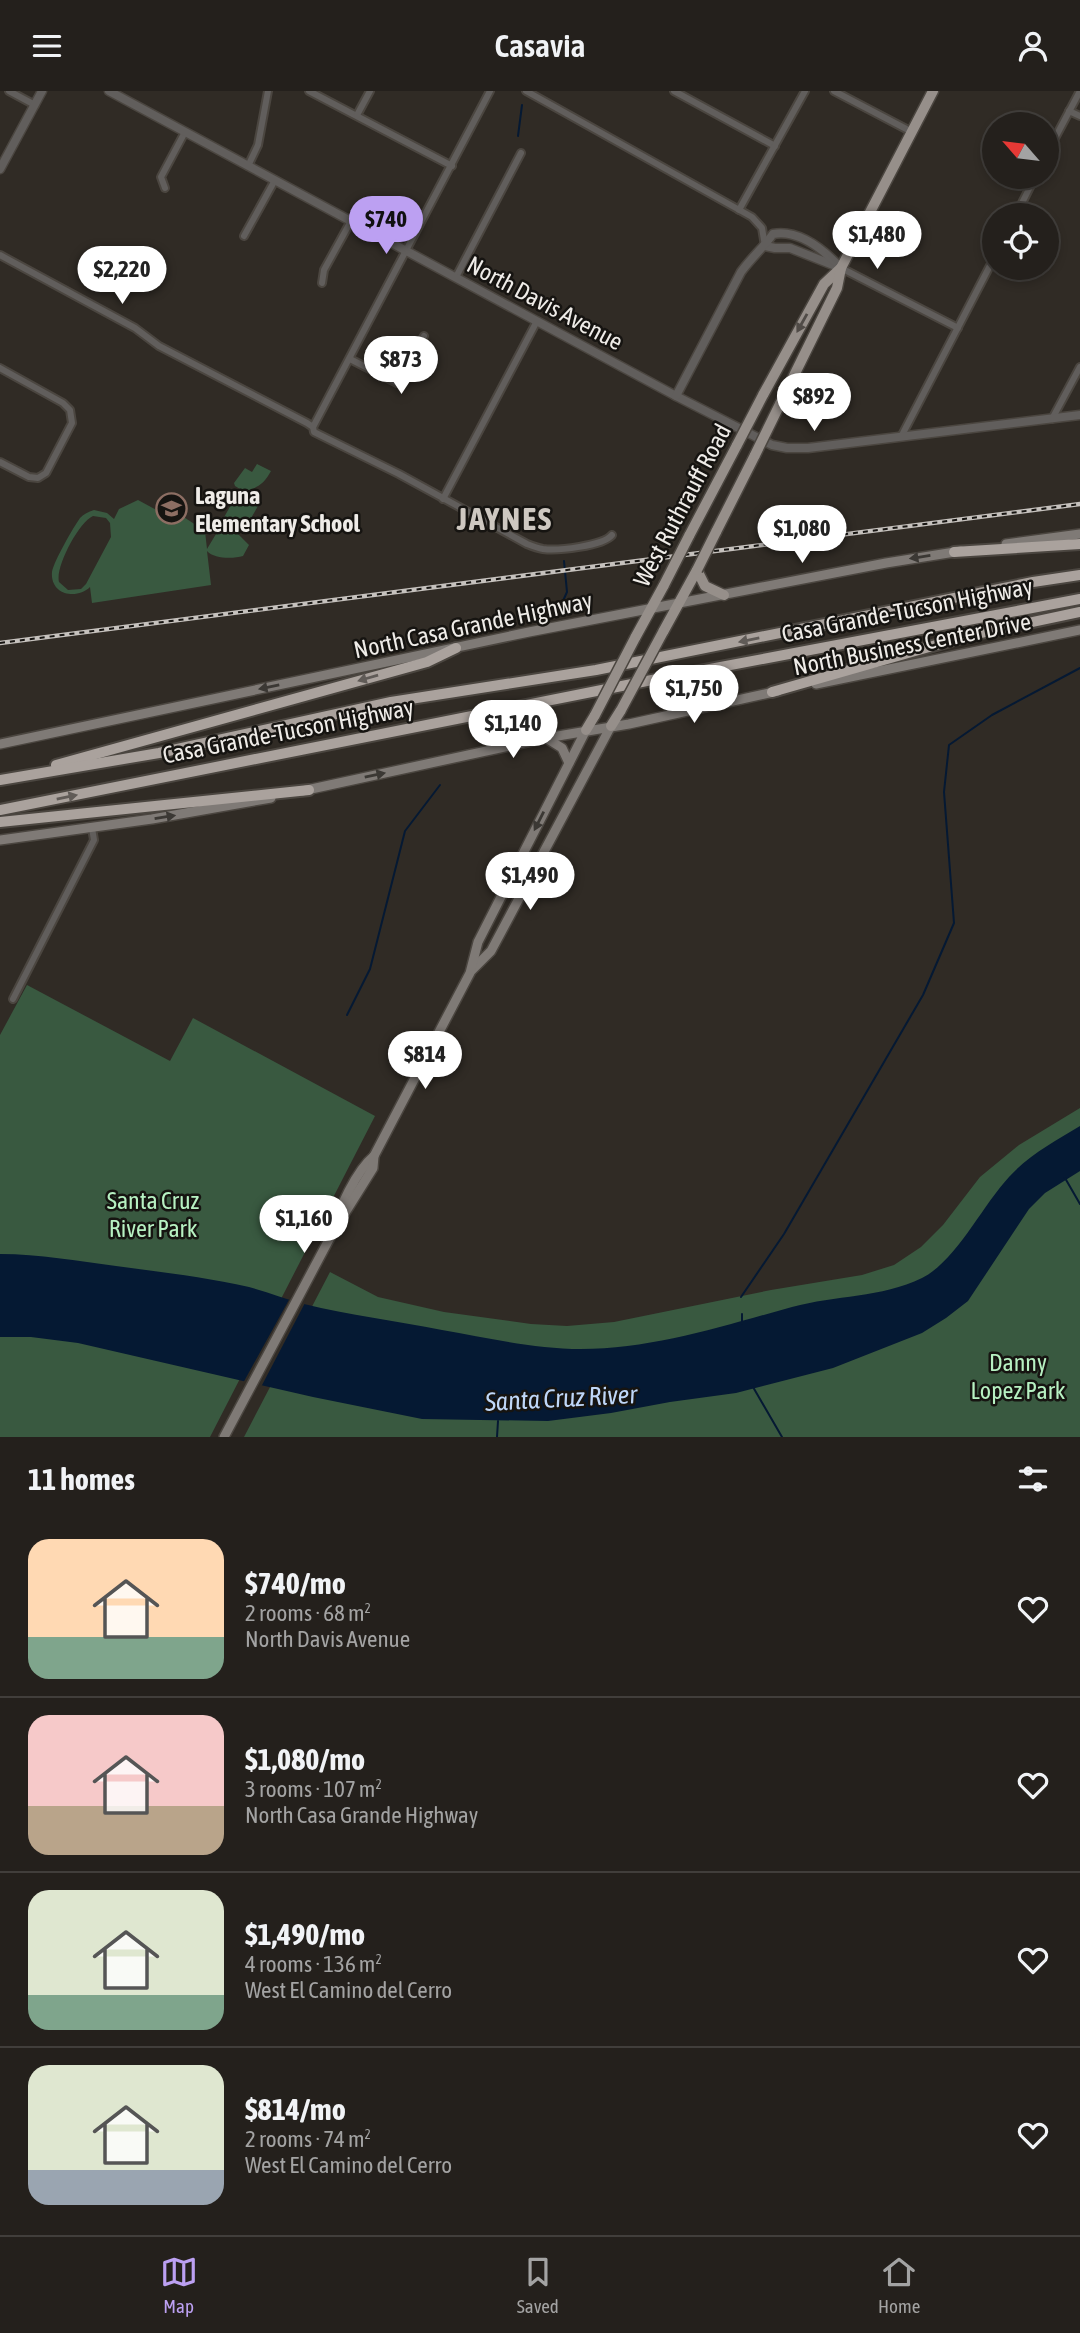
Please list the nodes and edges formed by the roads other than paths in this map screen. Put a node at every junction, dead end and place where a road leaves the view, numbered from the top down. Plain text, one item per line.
1 (9, 91) edge
2 (42, 91) edge
3 (109, 91) edge
4 (268, 91) edge
5 (309, 91) edge
6 (370, 91) edge
7 (490, 91) edge
8 (526, 91) edge
9 (674, 91) edge
10 (805, 91) edge
11 (834, 91) edge
12 (933, 91) edge
13 (1080, 91) edge
14 (35, 105) junction
15 (1069, 111) junction
16 (357, 115) junction
17 (1080, 116) edge
18 (1059, 130) edge
19 (185, 132) junction
20 (912, 132) junction
21 (775, 146) junction
22 (521, 153) dead end
23 (248, 166) junction
24 (452, 166) junction
25 (0, 167) edge
26 (275, 180) junction
27 (165, 188) dead end
28 (739, 210) junction
29 (351, 221) junction
30 (244, 236) dead end
31 (765, 246) junction
32 (407, 251) junction
33 (0, 255) edge
34 (841, 268) junction
35 (456, 277) junction
36 (983, 280) edge
37 (322, 283) dead end
38 (537, 321) junction
39 (958, 328) junction
40 (424, 337) dead end
41 (350, 359) junction
42 (1080, 367) edge
43 (0, 368) edge
44 (676, 395) junction
45 (1080, 415) edge
46 (1052, 419) junction
47 (313, 427) junction
48 (901, 437) junction
49 (0, 462) edge
50 (443, 499) junction
51 (1080, 534) edge
52 (612, 535) dead end
53 (1080, 544) edge
54 (954, 552) junction
55 (696, 574) junction
56 (1080, 575) edge
57 (724, 595) junction
58 (1080, 599) edge
59 (679, 604) junction
60 (651, 609) junction
61 (1080, 612) edge
62 (1080, 630) edge
63 (456, 648) junction
64 (772, 692) junction
65 (611, 726) junction
66 (586, 730) junction
67 (546, 738) junction
68 (0, 744) edge
69 (569, 763) junction
70 (18, 777) junction
71 (0, 780) edge
72 (309, 789) junction
73 (0, 810) edge
74 (0, 822) edge
75 (92, 828) junction
76 (0, 840) edge
77 (470, 973) junction
78 (13, 999) dead end
79 (224, 1437) edge

1 - 14 street
2 - 14 street
3 - 19 street, North Davis Avenue
4 - 23 street
5 - 16 street
6 - 16 street
7 - 24 street
8 - 28 street
9 - 21 street
10 - 21 street
11 - 20 street
12 - 20 main road, West Ruthrauff Road
13 - 15 street
14 - 25 street
15 - 17 street
15 - 18 street
16 - 24 street
19 - 23 street, North Davis Avenue
19 - 27 street
20 - 34 main road, West Ruthrauff Road
21 - 28 street
22 - 35 street
23 - 26 street, North Davis Avenue
24 - 32 street
26 - 29 street, North Davis Avenue
26 - 30 street
28 - 31 street
29 - 32 street, North Davis Avenue
29 - 37 street
31 - 34 street
31 - 34 street
31 - 44 street
32 - 35 street, North Davis Avenue
32 - 41 street
33 - 47 street
34 - 39 street
34 - 55 main road, West Ruthrauff Road, bridge
34 -> 60 main road, West Ruthrauff Road, bridge
35 - 38 street, North Davis Avenue
36 - 39 street
38 - 44 street, North Davis Avenue
38 - 50 street
39 - 48 street
40 - 41 street
41 - 47 street
42 - 46 street
43 - 49 street
44 - 48 street, North Davis Avenue
45 - 46 street
46 - 48 street
47 - 50 street
50 - 52 street
51 - 54 main road, North Casa Grande Highway
53 - 54 highway
54 -> 57 main road, North Casa Grande Highway
55 - 57 main road
55 - 59 main road, West Ruthrauff Road
56 -> 70 highway, Casa Grande-Tucson Highway
57 - 59 main road, North Casa Grande Highway
73 -> 58 highway, Casa Grande-Tucson Highway
59 - 60 main road, North Casa Grande Highway
59 - 65 main road, West Ruthrauff Road, bridge
60 - 63 main road, North Casa Grande Highway
60 - 66 main road, West Ruthrauff Road, bridge
61 - 64 highway
62 - 64 main road, North Business Center Drive
63 -> 68 main road, North Casa Grande Highway
63 -> 70 highway
64 - 65 main road, North Business Center Drive
65 - 66 main road, North Business Center Drive
65 - 77 main road
66 - 67 main road
66 - 69 main road
67 - 69 main road
72 -> 67 main road
69 -> 77 main road
70 - 71 highway, Casa Grande-Tucson Highway
72 - 74 highway
75 -> 72 main road
75 - 76 main road
75 - 78 street
77 - 79 main road

